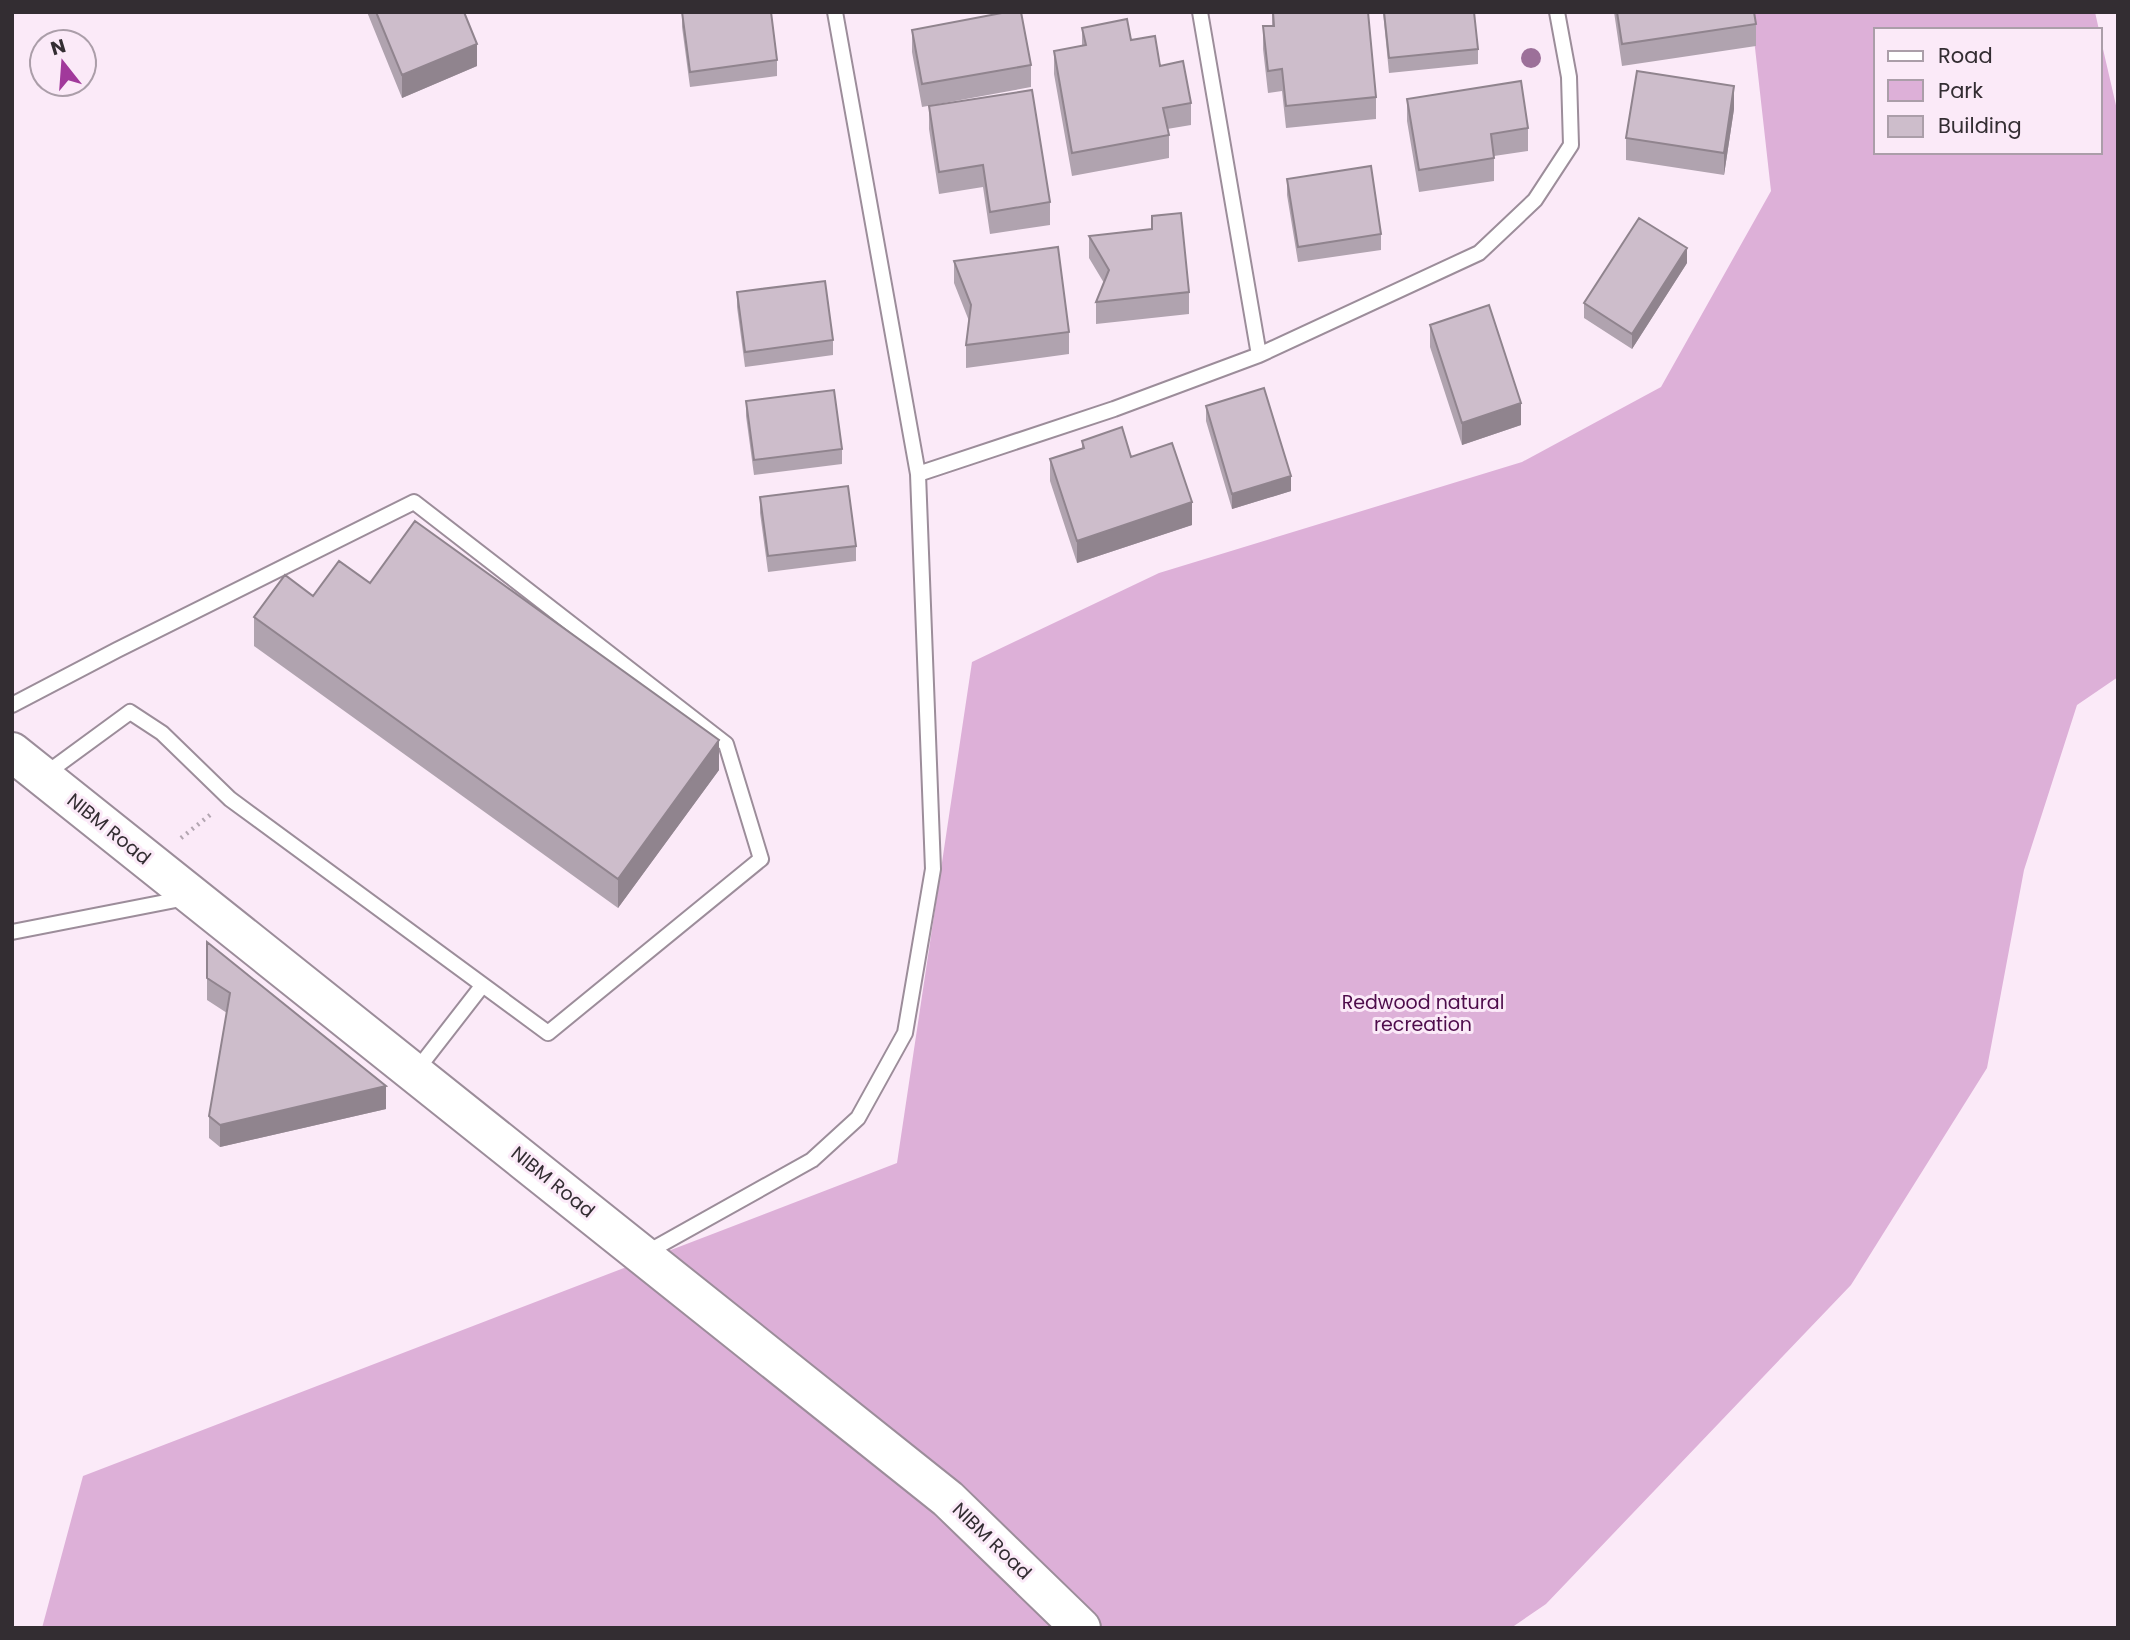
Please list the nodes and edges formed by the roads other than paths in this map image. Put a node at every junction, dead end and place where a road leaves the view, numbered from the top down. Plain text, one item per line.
1 (835, 12) edge
2 (1200, 12) edge
3 (1557, 12) edge
4 (1259, 355) junction
5 (918, 474) junction
6 (12, 705) edge
7 (12, 752) edge
8 (42, 776) junction
9 (194, 897) junction
10 (12, 932) edge
11 (481, 986) junction
12 (416, 1072) junction
13 (643, 1255) junction
14 (1080, 1628) edge

1 - 5 lane
2 - 4 lane
3 - 4 lane
4 - 5 lane
5 - 13 lane
6 - 11 lane
7 - 8 main road, NIBM Road
8 - 9 main road, NIBM Road
8 - 11 lane
9 - 10 lane
9 - 12 main road, NIBM Road
11 - 12 lane
12 - 13 main road, NIBM Road
13 - 14 main road, NIBM Road

